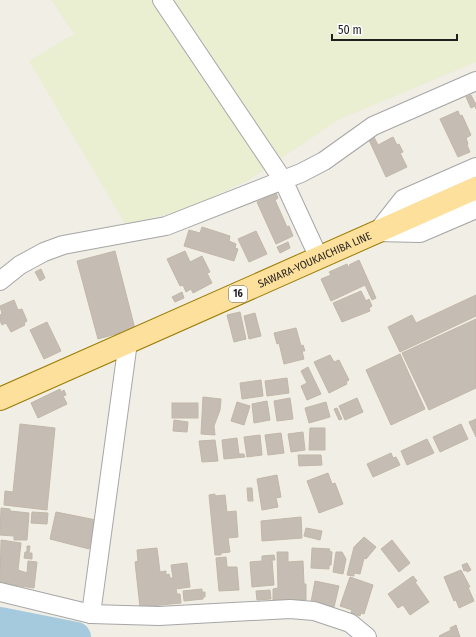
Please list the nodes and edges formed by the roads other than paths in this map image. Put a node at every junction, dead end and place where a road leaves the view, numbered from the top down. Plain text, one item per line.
1 (162, 0) edge
2 (476, 81) edge
3 (476, 167) edge
4 (283, 180) junction
5 (476, 188) edge
6 (476, 208) edge
7 (376, 232) junction
8 (319, 258) junction
9 (0, 282) edge
10 (128, 342) junction
11 (0, 399) edge
12 (0, 592) edge
13 (91, 614) junction
14 (367, 637) edge

1 - 4 street
2 - 4 street
3 - 7 street
4 - 8 street
4 - 9 street
5 - 7 main road, SAWARA-YOUKAICHIBA LINE / 16
6 - 7 street
7 - 8 main road, SAWARA-YOUKAICHIBA LINE / 16
8 - 10 main road, SAWARA-YOUKAICHIBA LINE / 16
10 - 11 main road, SAWARA-YOUKAICHIBA LINE / 16
10 - 13 street
12 - 13 street
13 - 14 street

